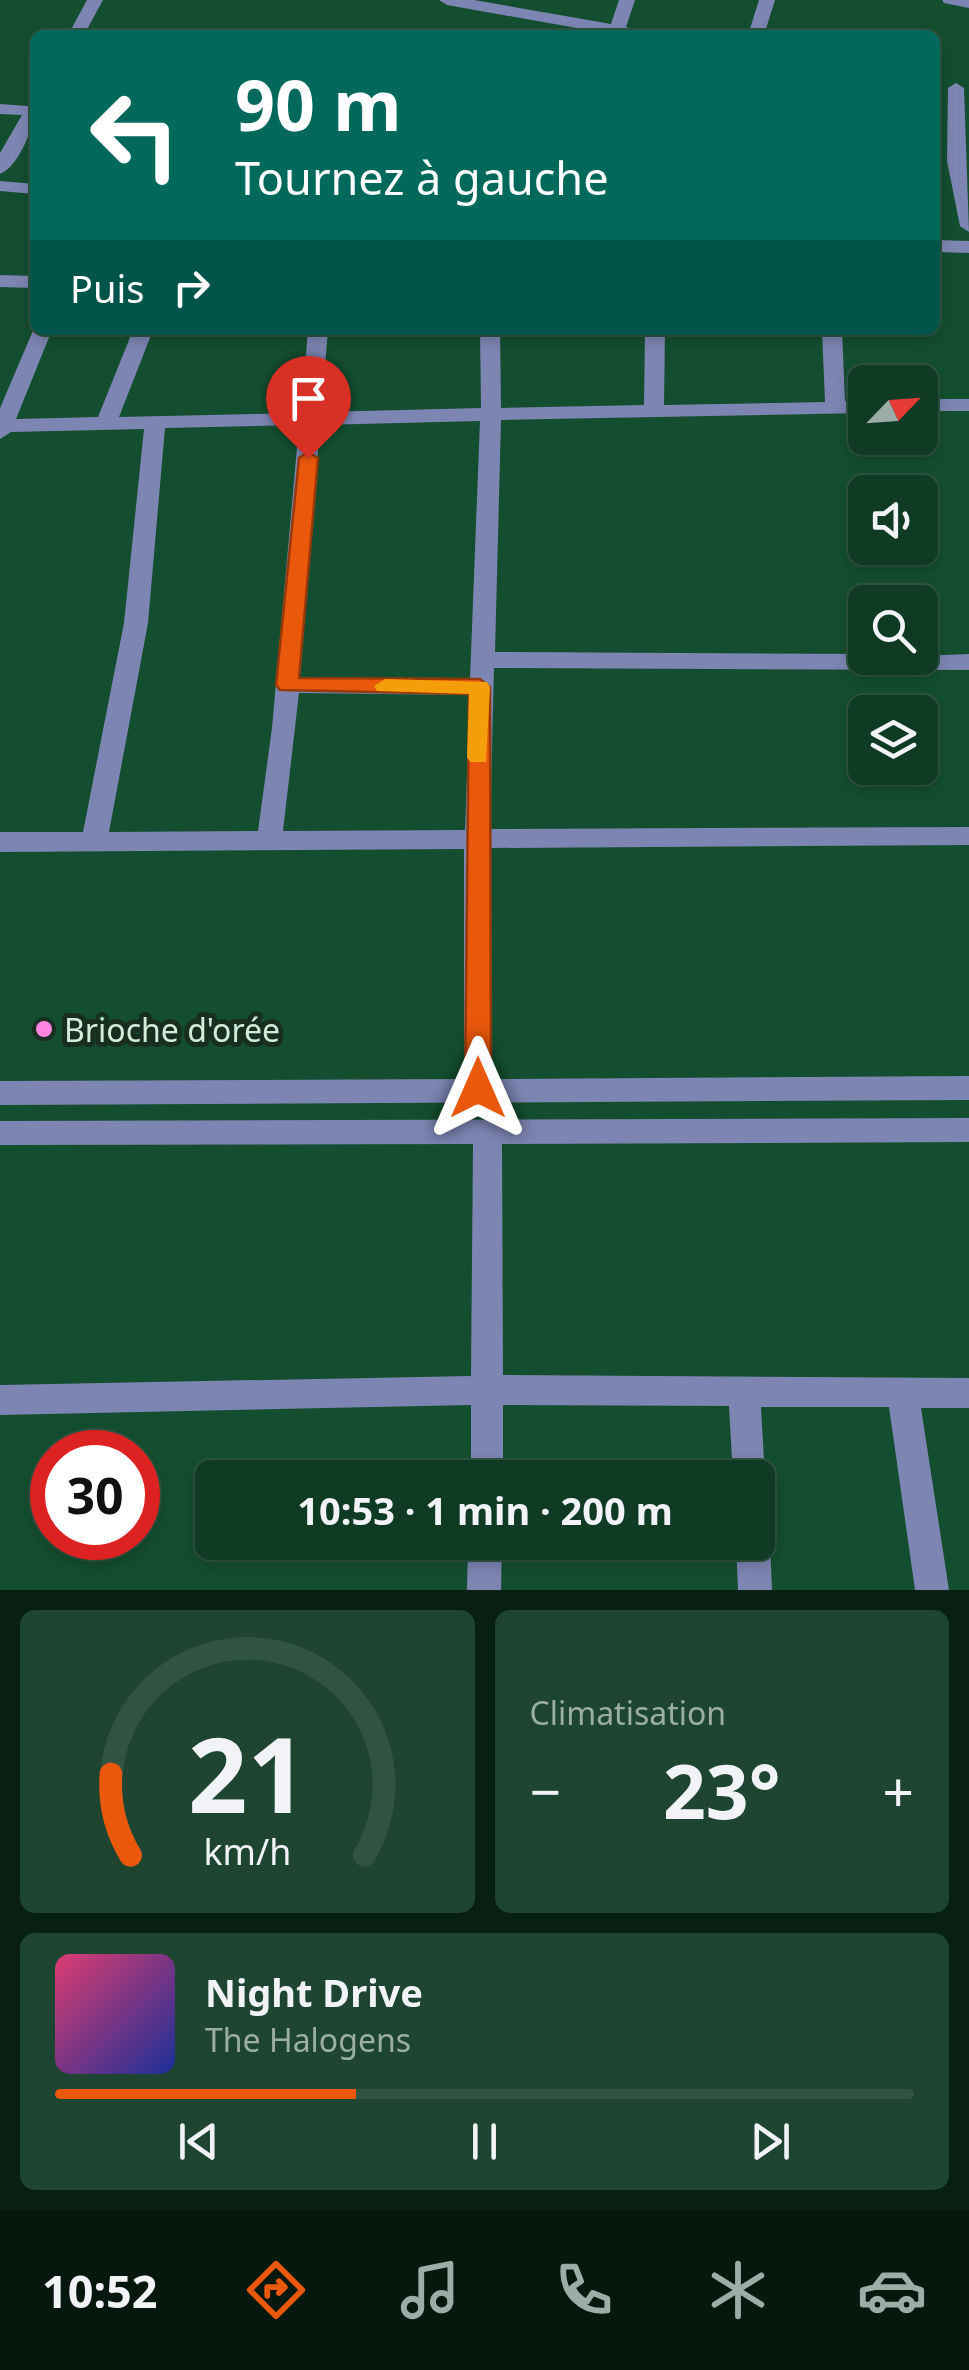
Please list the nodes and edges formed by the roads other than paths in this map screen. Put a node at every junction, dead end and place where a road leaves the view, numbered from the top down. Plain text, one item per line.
1 (96, 0) edge
2 (447, 0) edge
3 (627, 0) edge
4 (767, 0) edge
5 (950, 0) edge
6 (969, 3) edge
7 (495, 10) edge
8 (79, 30) edge
9 (617, 30) joint
10 (758, 30) edge
11 (962, 89) edge
12 (0, 109) edge
13 (30, 109) edge
14 (30, 116) edge
15 (940, 160) edge
16 (956, 162) junction
17 (0, 168) edge
18 (0, 186) edge
19 (30, 189) edge
20 (969, 226) edge
21 (940, 246) edge
22 (969, 247) edge
23 (0, 280) edge
24 (30, 282) edge
25 (40, 335) edge
26 (141, 335) edge
27 (318, 335) edge
28 (490, 335) edge
29 (655, 335) edge
30 (832, 335) edge
31 (969, 404) edge
32 (938, 405) edge
33 (835, 407) junction
34 (848, 407) edge
35 (492, 412) junction
36 (654, 412) junction
37 (312, 420) junction
38 (106, 424) junction
39 (155, 425) junction
40 (1, 428) edge
41 (480, 660) junction
42 (969, 662) edge
43 (287, 685) junction
44 (480, 687) junction
45 (969, 836) edge
46 (0, 842) edge
47 (477, 842) junction
48 (94, 843) junction
49 (269, 843) junction
50 (478, 1088) junction
51 (969, 1088) edge
52 (0, 1093) edge
53 (969, 1130) edge
54 (0, 1133) edge
55 (488, 1134) junction
56 (489, 1390) junction
57 (744, 1392) junction
58 (902, 1392) junction
59 (969, 1393) edge
60 (0, 1400) edge
61 (487, 1460) edge
62 (748, 1460) edge
63 (485, 1560) edge
64 (754, 1560) edge
65 (484, 1590) edge
66 (755, 1590) edge
67 (932, 1590) edge

1 - 8 street
2 - 7 street
3 - 9 street
4 - 10 street
5 - 6 street
7 - 9 street
11 - 16 street
12 - 13 street
14 - 17 street
15 - 16 street
16 - 20 street
18 - 19 street
21 - 22 street
23 - 24 street
25 - 40 street
26 - 38 street
27 - 37 street
28 - 35 street
29 - 36 street
30 - 33 street
31 - 32 street
33 - 34 street
33 - 36 street
35 - 36 street
35 - 37 street
35 - 41 street
37 - 39 street
37 - 43 street
38 - 39 street
38 - 40 street
39 - 48 street
41 - 42 street
41 - 44 street
43 - 44 street
43 - 49 street
44 - 47 street
45 - 47 street
46 - 48 street
47 - 49 street
47 - 50 street
48 - 49 street
50 - 51 street
50 - 52 street
53 - 55 street
54 - 55 street
55 - 56 street
56 - 57 street
56 - 60 street
56 - 61 street
57 - 58 street
57 - 62 street
58 - 59 street
58 - 67 street
63 - 65 street
64 - 66 street

